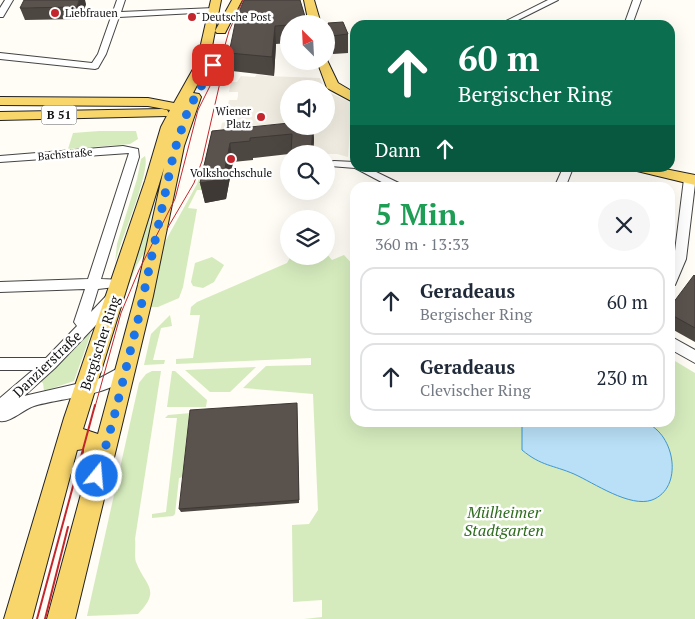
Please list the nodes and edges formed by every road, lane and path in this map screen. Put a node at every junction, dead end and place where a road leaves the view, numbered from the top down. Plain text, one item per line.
1 (9, 0) edge
2 (121, 0) edge
3 (229, 0) edge
4 (237, 0) edge
5 (309, 0) edge
6 (554, 0) edge
7 (637, 0) edge
8 (215, 5) edge
9 (0, 15) edge
10 (116, 15) junction
11 (313, 15) edge
12 (512, 20) edge
13 (630, 20) edge
14 (222, 31) junction
15 (0, 56) edge
16 (326, 70) edge
17 (196, 72) junction
18 (350, 96) edge
19 (106, 101) junction
20 (4, 103) edge
21 (180, 110) junction
22 (74, 115) junction
23 (114, 115) junction
24 (0, 116) edge
25 (164, 139) junction
26 (130, 149) joint
27 (0, 160) edge
28 (335, 164) edge
29 (350, 165) edge
30 (369, 172) edge
31 (660, 172) edge
32 (692, 179) edge
33 (391, 182) edge
34 (675, 270) edge
35 (93, 284) junction
36 (0, 287) edge
37 (117, 290) junction
38 (88, 324) junction
39 (675, 345) edge
40 (695, 357) edge
41 (0, 364) edge
42 (50, 364) junction
43 (126, 370) junction
44 (85, 388) junction
45 (43, 396) junction
46 (0, 408) edge
47 (0, 417) edge
48 (75, 418) junction
49 (69, 442) junction
50 (91, 495) junction
51 (18, 619) edge
52 (61, 619) edge

1 - 9 street
2 - 10 street
3 - 14 main road
4 - 14 main road
5 - 11 main road
6 - 12 street
7 - 13 street
8 - 10 street
8 - 17 main road, Bergischer Ring
10 - 15 street
14 - 21 main road
16 - 18 main road
17 - 19 main road, B 51
17 - 21 main road, Bergischer Ring
19 - 20 main road, B 51
19 - 21 main road, B 51
19 - 23 main road
20 - 22 main road, B 51
21 - 23 main road, B 51
21 - 25 main road, Bergischer Ring
21 - 43 main road, Bergischer Ring
22 - 23 main road, B 51
22 - 24 main road, B 51
23 - 25 main road
25 - 37 main road, Bergischer Ring
26 - 27 street, Bachstraße
26 - 35 street, Bergischer Ring
28 - 29 street
30 - 33 street
31 - 32 main road
32 - 34 street
35 - 36 street
35 - 37 street
35 - 38 street, Bergischer Ring
37 - 38 street, Danzierstraße
37 - 44 main road, Bergischer Ring
38 - 42 street, Danzierstraße
39 - 40 street
41 - 42 street
42 - 46 street, Danzierstraße
43 - 44 street, Danzierstraße
43 - 50 main road
44 - 45 street, Danzierstraße
44 - 48 main road, Bergischer Ring
45 - 47 street, Danzierstraße
45 - 48 street
48 - 49 main road, Bergischer Ring
49 - 50 main road
49 - 51 main road, Bergischer Ring
50 - 52 main road

